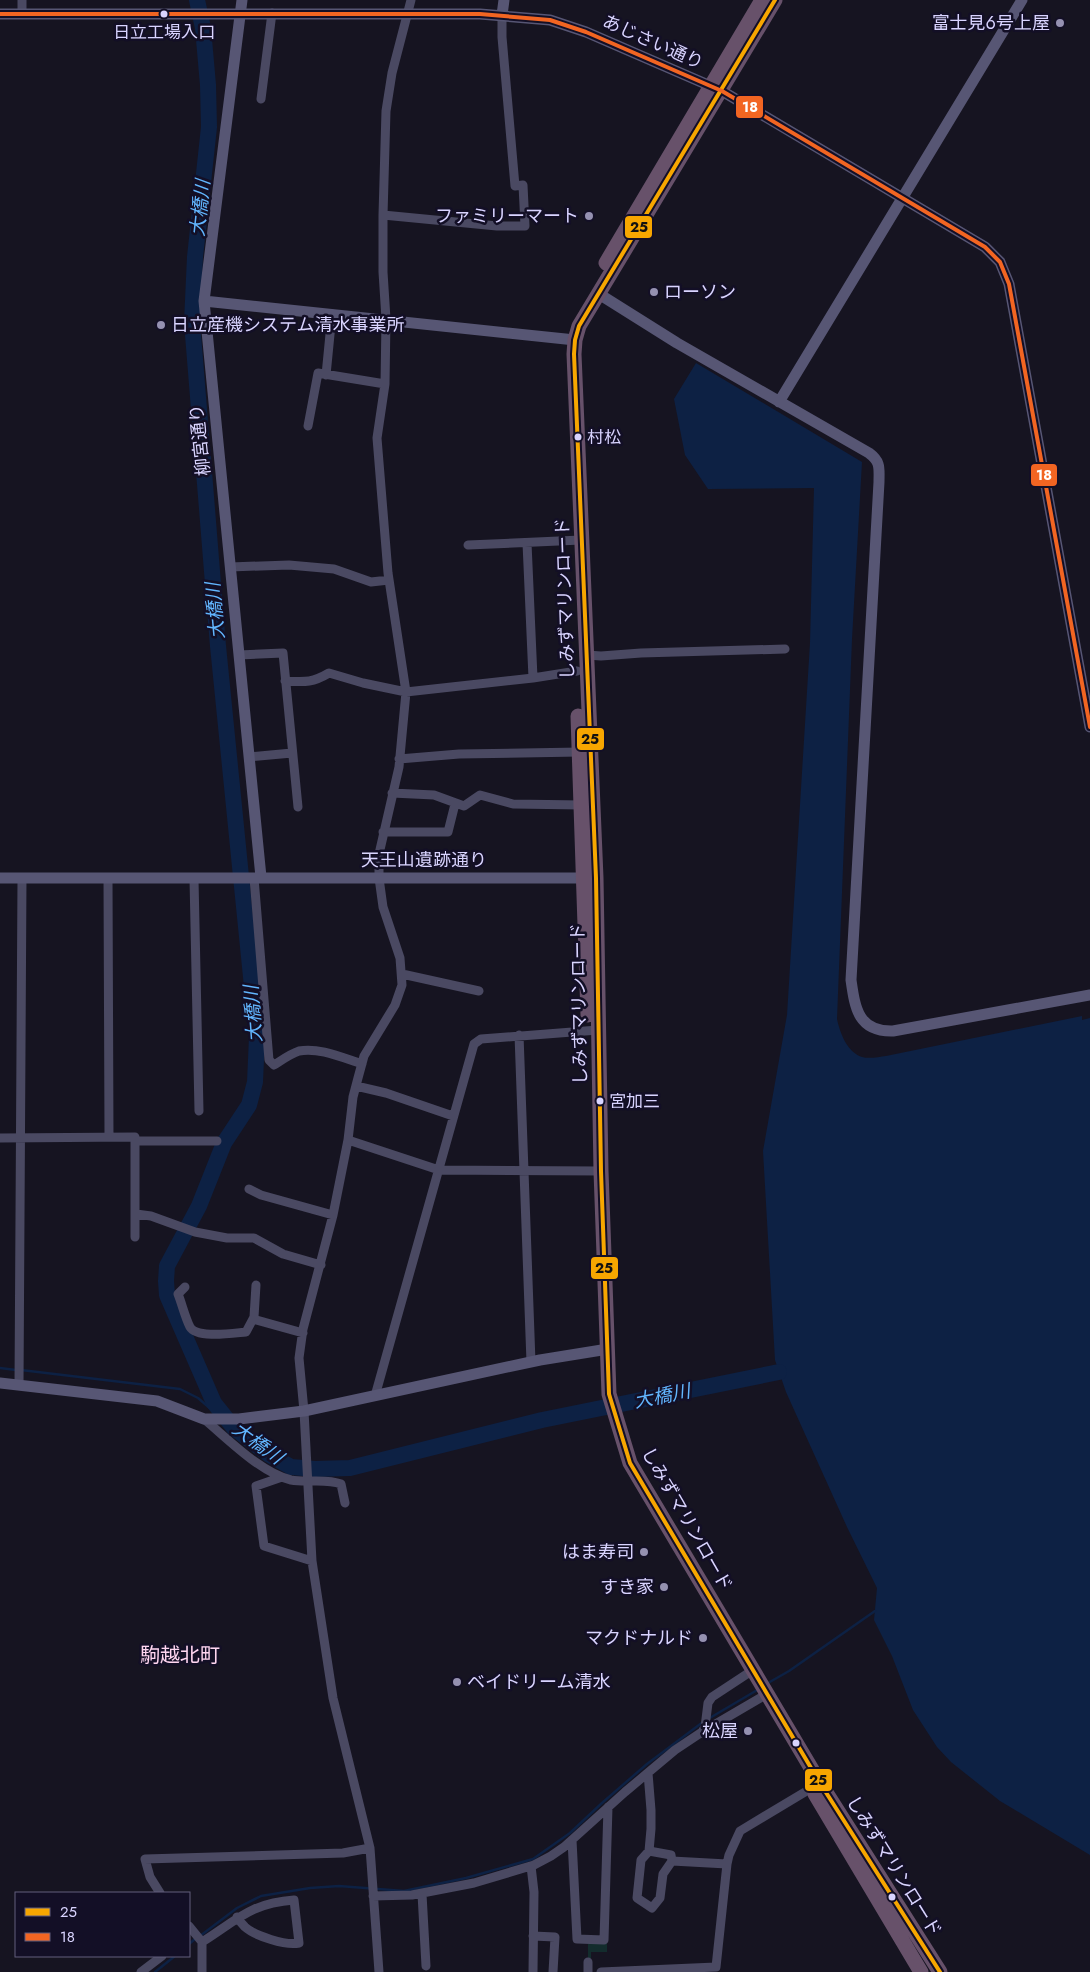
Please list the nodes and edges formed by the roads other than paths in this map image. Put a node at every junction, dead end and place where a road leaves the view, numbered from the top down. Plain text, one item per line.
1 (22, 0) edge
2 (242, 0) edge
3 (411, 0) edge
4 (504, 0) edge
5 (762, 0) edge
6 (775, 0) edge
7 (1022, 0) edge
8 (240, 13) junction
9 (272, 13) junction
10 (0, 14) edge
11 (22, 14) junction
12 (407, 14) junction
13 (502, 15) junction
14 (716, 88) junction
15 (261, 100) dead end
16 (902, 197) junction
17 (383, 215) junction
18 (599, 294) junction
19 (204, 302) junction
20 (332, 314) junction
21 (386, 320) junction
22 (571, 339) junction
23 (326, 375) junction
24 (385, 384) junction
25 (779, 402) junction
26 (308, 426) dead end
27 (576, 541) junction
28 (527, 544) junction
29 (468, 545) dead end
30 (230, 567) junction
31 (389, 580) junction
32 (785, 649) dead end
33 (239, 655) junction
34 (587, 655) junction
35 (577, 670) junction
36 (533, 678) junction
37 (285, 681) junction
38 (406, 692) junction
39 (1090, 727) edge
40 (580, 752) junction
41 (292, 753) junction
42 (249, 757) junction
43 (399, 759) junction
44 (392, 793) junction
45 (455, 804) junction
46 (582, 805) junction
47 (298, 807) dead end
48 (384, 832) junction
49 (0, 878) edge
50 (22, 878) junction
51 (108, 878) junction
52 (256, 878) junction
53 (379, 878) junction
54 (590, 878) junction
55 (194, 879) junction
56 (402, 974) junction
57 (479, 991) dead end
58 (1090, 995) edge
59 (593, 1030) junction
60 (519, 1035) junction
61 (362, 1064) junction
62 (356, 1086) junction
63 (199, 1112) dead end
64 (453, 1116) junction
65 (19, 1137) junction
66 (109, 1137) junction
67 (0, 1138) edge
68 (348, 1140) junction
69 (135, 1141) junction
70 (216, 1141) dead end
71 (439, 1170) junction
72 (523, 1172) junction
73 (596, 1172) junction
74 (249, 1189) dead end
75 (136, 1214) junction
76 (333, 1215) junction
77 (135, 1237) dead end
78 (321, 1265) junction
79 (256, 1285) dead end
80 (185, 1287) dead end
81 (253, 1319) junction
82 (303, 1333) junction
83 (603, 1349) junction
84 (531, 1362) junction
85 (0, 1383) edge
86 (19, 1385) junction
87 (375, 1396) junction
88 (304, 1411) junction
89 (210, 1420) junction
90 (282, 1476) junction
91 (307, 1480) junction
92 (345, 1503) dead end
93 (312, 1562) junction
94 (757, 1686) junction
95 (703, 1730) junction
96 (648, 1773) junction
97 (815, 1785) junction
98 (608, 1807) junction
99 (572, 1840) junction
100 (370, 1848) junction
101 (649, 1852) junction
102 (672, 1861) junction
103 (727, 1864) junction
104 (532, 1866) junction
105 (373, 1891) junction
106 (159, 1892) edge
107 (422, 1894) junction
108 (237, 1917) junction
109 (190, 1930) edge
110 (534, 1936) junction
111 (202, 1942) junction
112 (161, 1957) edge
113 (588, 1962) dead end
114 (426, 1966) dead end
115 (672, 1971) edge
116 (142, 1972) edge
117 (202, 1972) edge
118 (379, 1972) edge
119 (533, 1972) edge
120 (553, 1972) edge
121 (588, 1972) edge
122 (601, 1972) edge
123 (921, 1972) edge
124 (940, 1972) edge

1 - 11 street
2 - 8 street, 柳宮通り
3 - 12 street
4 - 13 street
5 - 14 highway, しみずマリンロード
6 - 14 highway, しみずマリンロード
7 - 16 street
8 - 9 street, あじさい通り
8 - 11 street, あじさい通り
8 - 19 street, 柳宮通り
9 - 12 street, あじさい通り
9 - 15 street
10 - 11 street, あじさい通り
12 - 13 street, あじさい通り
12 - 17 street
13 - 14 street, あじさい通り
13 - 17 street
14 - 16 street, あじさい通り
14 - 18 highway, しみずマリンロード
14 - 22 highway, しみずマリンロード
16 - 25 street
16 - 39 street, あじさい通り
17 - 21 street
18 - 22 highway, しみずマリンロード
18 - 25 street
19 - 20 street
19 - 30 street, 柳宮通り
20 - 21 street
20 - 23 street
21 - 22 street
21 - 24 street
22 - 27 highway, しみずマリンロード
23 - 24 street
23 - 26 street
24 - 31 street
25 - 58 street
27 - 28 street
27 - 34 highway, しみずマリンロード
27 - 35 highway, しみずマリンロード
28 - 29 street
28 - 36 street
30 - 31 street
30 - 33 street, 柳宮通り
31 - 38 street
32 - 34 street
33 - 37 street
33 - 42 street, 柳宮通り
34 - 54 highway, しみずマリンロード
35 - 36 street
35 - 40 highway, しみずマリンロード
36 - 38 street
37 - 38 street
37 - 41 street
38 - 43 street
40 - 43 street
40 - 46 highway, しみずマリンロード
41 - 42 street
41 - 47 street
42 - 52 street, 柳宮通り
43 - 44 street
44 - 45 street
44 - 48 street
45 - 46 street
45 - 48 street
46 - 54 highway, しみずマリンロード
48 - 53 street
49 - 50 street
50 - 51 street
50 - 65 street
51 - 55 street
51 - 66 street
52 - 53 street, 天王山遺跡通り
52 - 55 street, 天王山遺跡通り
52 - 61 street
53 - 54 street, 天王山遺跡通り
53 - 56 street
54 - 59 highway, しみずマリンロード
55 - 63 street
56 - 57 street
56 - 61 street
59 - 60 street
59 - 73 highway, しみずマリンロード
60 - 64 street
60 - 72 street
61 - 62 street
62 - 64 street
62 - 68 street
64 - 71 street
65 - 66 street
65 - 67 street
65 - 86 street
66 - 69 street
68 - 71 street
68 - 76 street
69 - 70 street
69 - 75 street
71 - 72 street
71 - 87 street
72 - 73 street
72 - 84 street
73 - 83 highway, しみずマリンロード
74 - 76 street
75 - 77 street
75 - 78 street
76 - 78 street
78 - 82 street
79 - 81 street
80 - 81 street
81 - 82 street
82 - 88 street
83 - 84 street
83 - 94 highway, しみずマリンロード
84 - 87 street
85 - 86 street
86 - 89 street
87 - 88 street
88 - 89 street
88 - 91 street
89 - 90 street
90 - 91 street
90 - 93 street
91 - 92 street
91 - 93 street
93 - 100 street
94 - 95 street
94 - 95 street
94 - 97 highway, しみずマリンロード
95 - 96 street
96 - 98 street
96 - 101 street
97 - 103 street
97 - 123 highway, しみずマリンロード
97 - 124 highway, しみずマリンロード
98 - 99 street
98 - 99 street
99 - 104 street
100 - 105 street
100 - 106 street
101 - 102 street
101 - 102 street
102 - 103 street
103 - 115 street
104 - 107 street
104 - 110 street
105 - 107 street
105 - 118 street
107 - 114 street
108 - 108 street
108 - 111 street
109 - 111 street
110 - 119 street
110 - 120 street
111 - 117 street
112 - 116 street
113 - 121 street
115 - 122 street

